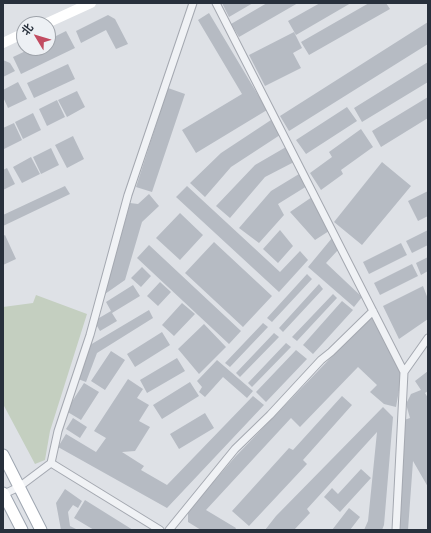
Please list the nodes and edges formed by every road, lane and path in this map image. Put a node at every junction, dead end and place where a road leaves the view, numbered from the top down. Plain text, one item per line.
1 (91, 3) edge
2 (193, 3) edge
3 (216, 3) edge
4 (56, 19) edge
5 (16, 37) edge
6 (3, 43) edge
7 (373, 311) junction
8 (428, 338) edge
9 (404, 372) junction
10 (3, 455) edge
11 (51, 463) junction
12 (19, 487) junction
13 (3, 493) edge
14 (22, 530) edge
15 (41, 530) edge
16 (160, 530) edge
17 (168, 530) edge
18 (396, 530) edge

1 - 4 main road
2 - 11 street
3 - 7 street
5 - 6 main road
7 - 9 street
7 - 17 street
8 - 9 street
9 - 18 street
10 - 12 main road
11 - 12 street
11 - 16 street
12 - 13 street
12 - 15 main road
13 - 14 main road

